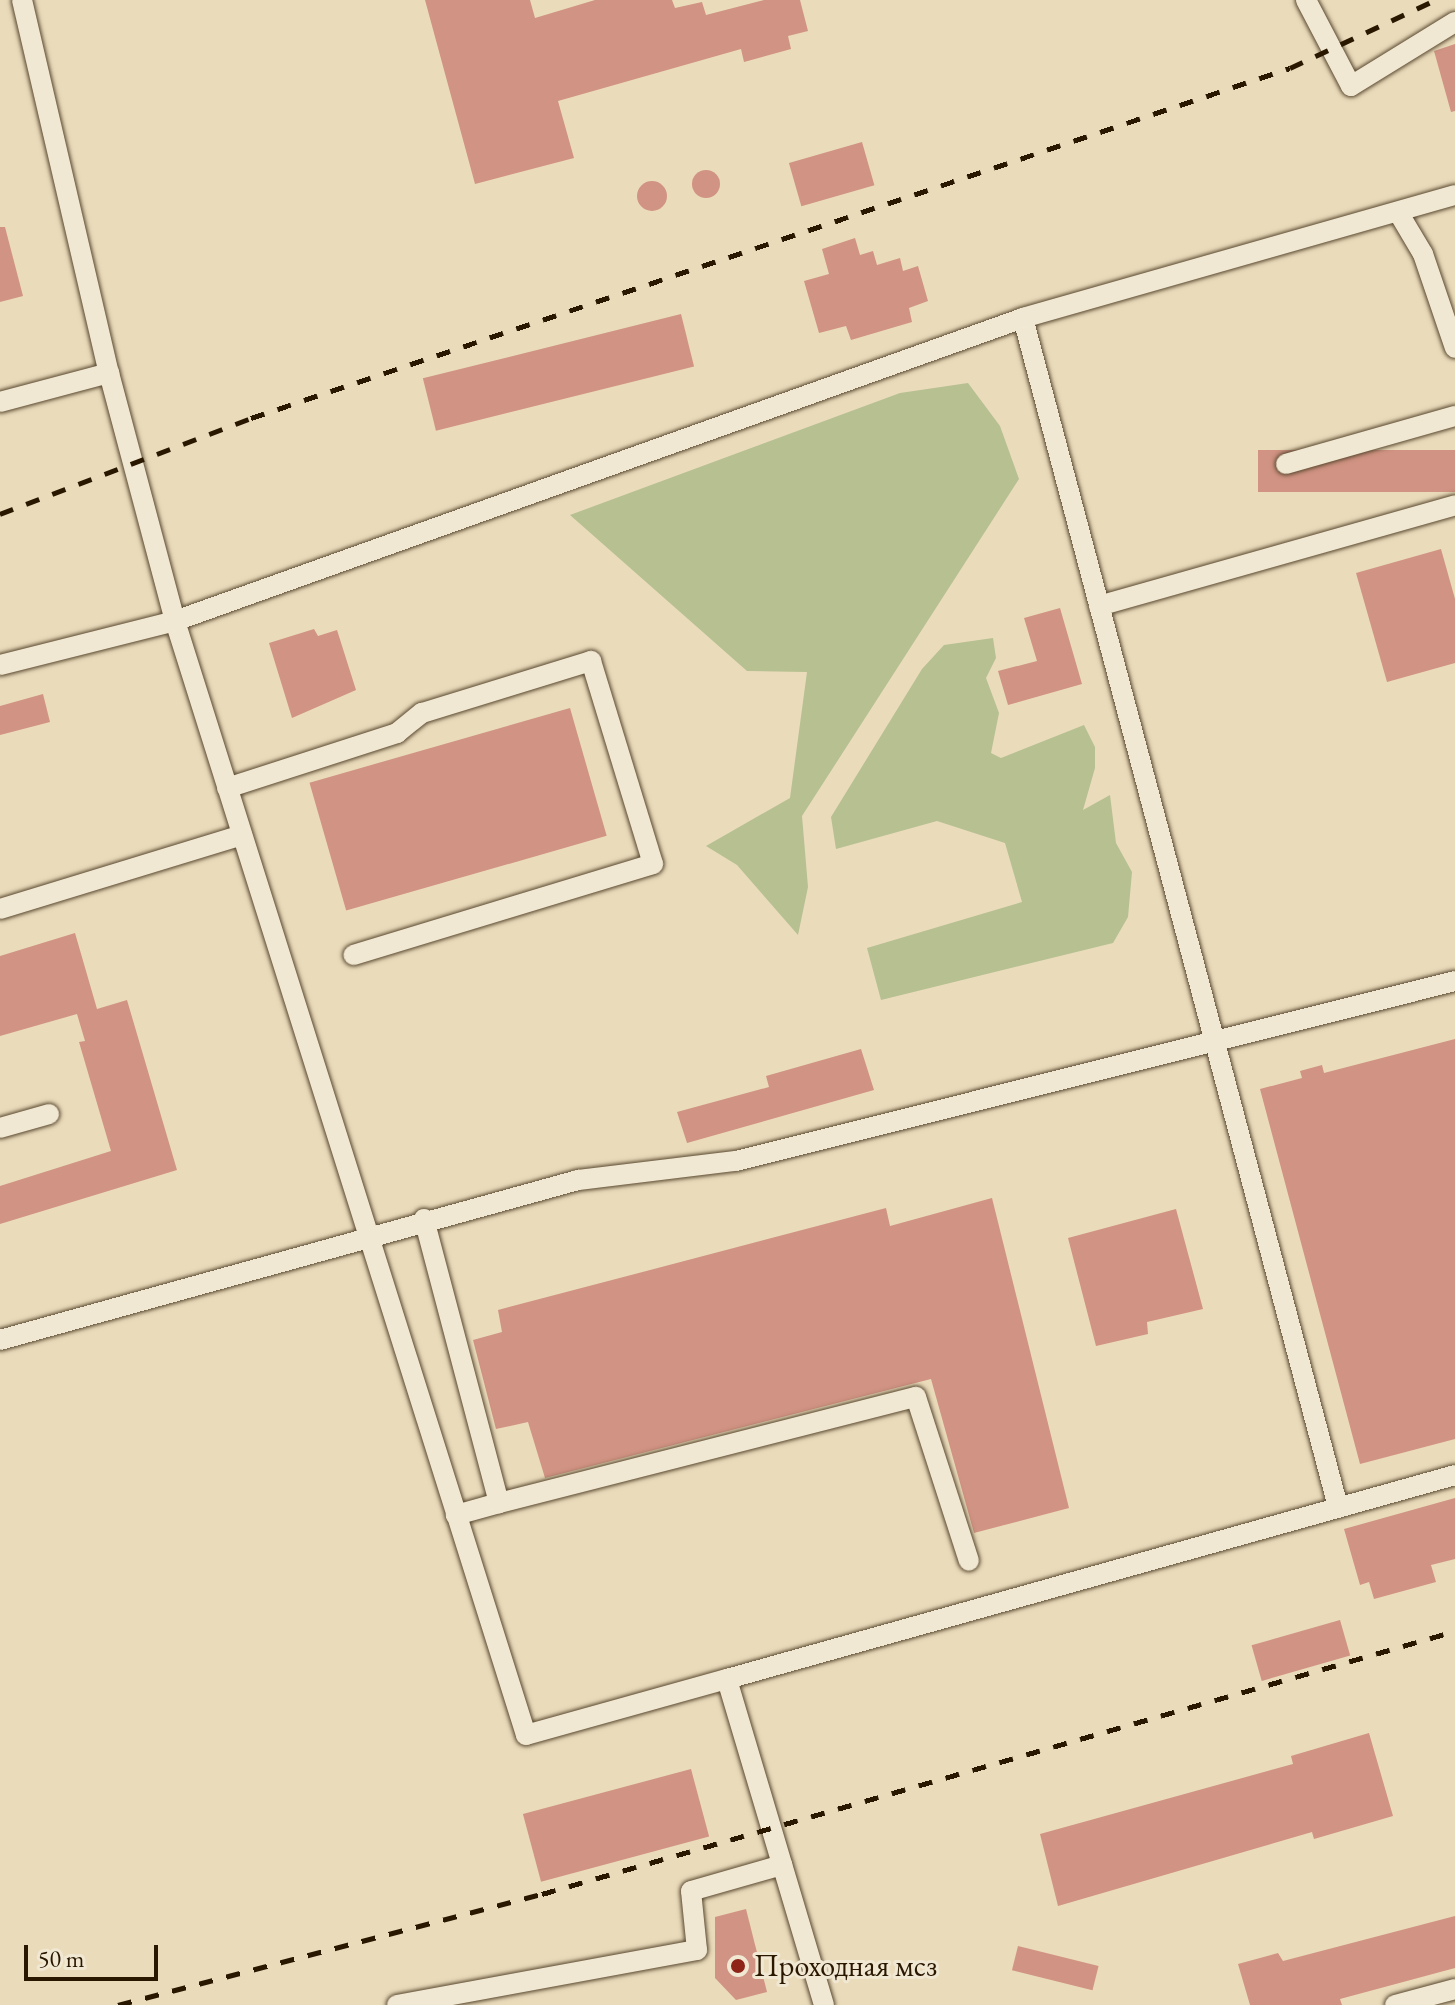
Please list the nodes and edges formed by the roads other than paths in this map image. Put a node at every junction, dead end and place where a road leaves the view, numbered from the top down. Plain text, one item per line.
1 (22, 0) edge
2 (1306, 0) edge
3 (1455, 22) edge
4 (1455, 195) edge
5 (1398, 212) junction
6 (1023, 318) junction
7 (1455, 348) edge
8 (109, 373) junction
9 (0, 402) edge
10 (1455, 416) edge
11 (1286, 464) dead end
12 (1455, 505) edge
13 (1099, 606) junction
14 (175, 621) junction
15 (0, 665) edge
16 (227, 788) junction
17 (242, 835) junction
18 (0, 909) edge
19 (354, 955) dead end
20 (1455, 981) edge
21 (1215, 1041) junction
22 (49, 1114) dead end
23 (0, 1128) edge
24 (424, 1219) junction
25 (367, 1236) junction
26 (0, 1340) edge
27 (1455, 1475) edge
28 (499, 1503) junction
29 (1338, 1507) junction
30 (456, 1515) junction
31 (969, 1561) dead end
32 (727, 1679) junction
33 (782, 1865) junction
34 (1455, 1989) edge
35 (397, 2005) edge
36 (824, 2005) edge
37 (1395, 2005) edge

1 - 8 street
2 - 3 street
4 - 5 street
5 - 6 street
5 - 7 street
6 - 13 street
6 - 14 street
8 - 9 street
8 - 14 street
10 - 11 street
12 - 13 street
13 - 21 street
14 - 15 street
14 - 16 street
16 - 17 street
16 - 19 street
17 - 18 street
17 - 25 street
20 - 21 street
21 - 24 street
21 - 29 street
22 - 23 street
24 - 25 street
24 - 28 street
25 - 26 street
25 - 30 street
27 - 29 street
28 - 30 street
28 - 31 street
29 - 32 street
30 - 32 street
32 - 33 street
33 - 35 street
33 - 36 street
34 - 37 street

